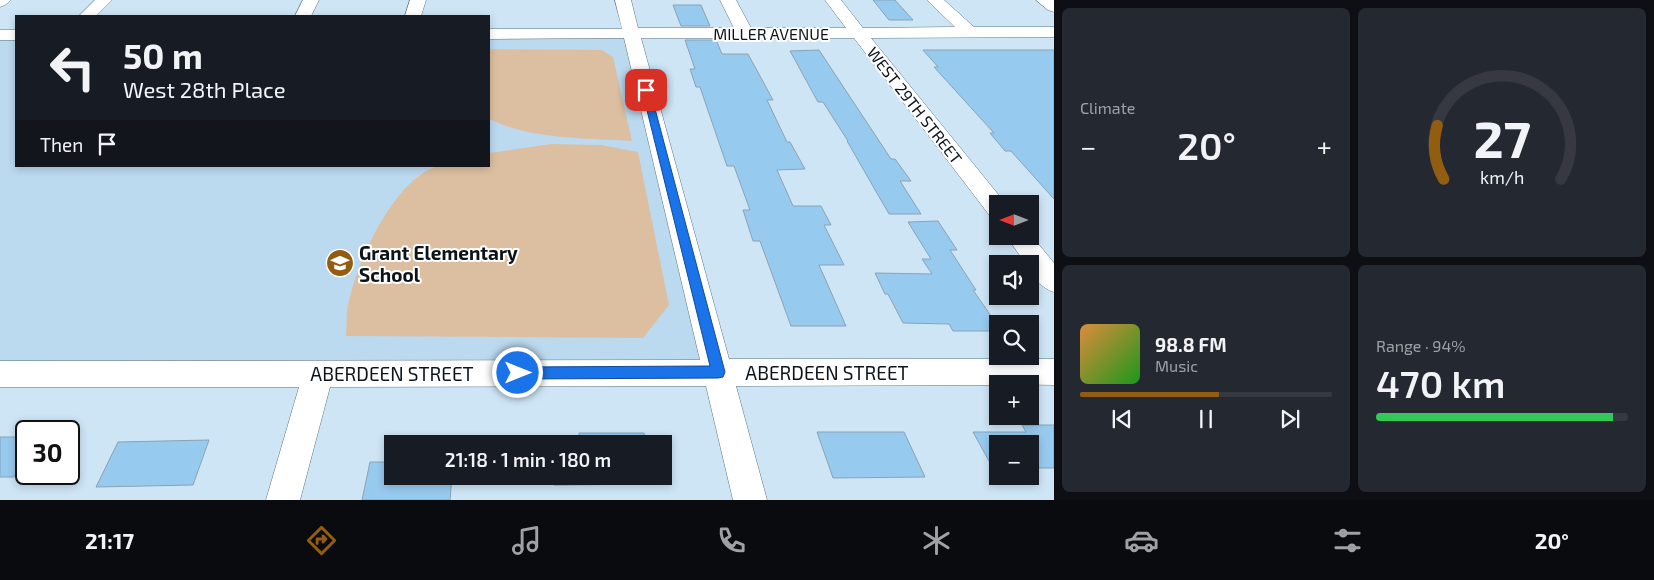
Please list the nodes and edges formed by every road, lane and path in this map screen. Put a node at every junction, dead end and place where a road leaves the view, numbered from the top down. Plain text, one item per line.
1 (104, 0) edge
2 (311, 0) edge
3 (418, 0) edge
4 (623, 0) edge
5 (728, 0) edge
6 (833, 0) edge
7 (935, 0) edge
8 (1044, 0) edge
9 (1054, 7) edge
10 (88, 15) edge
11 (304, 15) edge
12 (413, 15) edge
13 (969, 32) junction
14 (1054, 32) edge
15 (745, 33) junction
16 (859, 33) junction
17 (490, 34) edge
18 (632, 34) junction
19 (0, 35) edge
20 (15, 35) edge
21 (989, 199) edge
22 (1025, 245) edge
23 (1054, 282) edge
24 (718, 372) junction
25 (1054, 372) edge
26 (0, 374) edge
27 (318, 374) junction
28 (283, 500) edge
29 (750, 500) edge

1 - 10 street
2 - 11 street
3 - 12 street
4 - 18 street
5 - 15 street
6 - 16 street, WEST 29TH STREET
7 - 13 street
8 - 9 street
13 - 14 street, MILLER AVENUE
13 - 16 street, MILLER AVENUE
15 - 16 street, MILLER AVENUE
15 - 18 street, MILLER AVENUE
16 - 21 street, WEST 29TH STREET
17 - 18 street, MILLER AVENUE
18 - 24 street
19 - 20 street
22 - 23 street
24 - 25 street, ABERDEEN STREET
24 - 27 street, ABERDEEN STREET
24 - 29 street
26 - 27 street, ABERDEEN STREET
27 - 28 street

